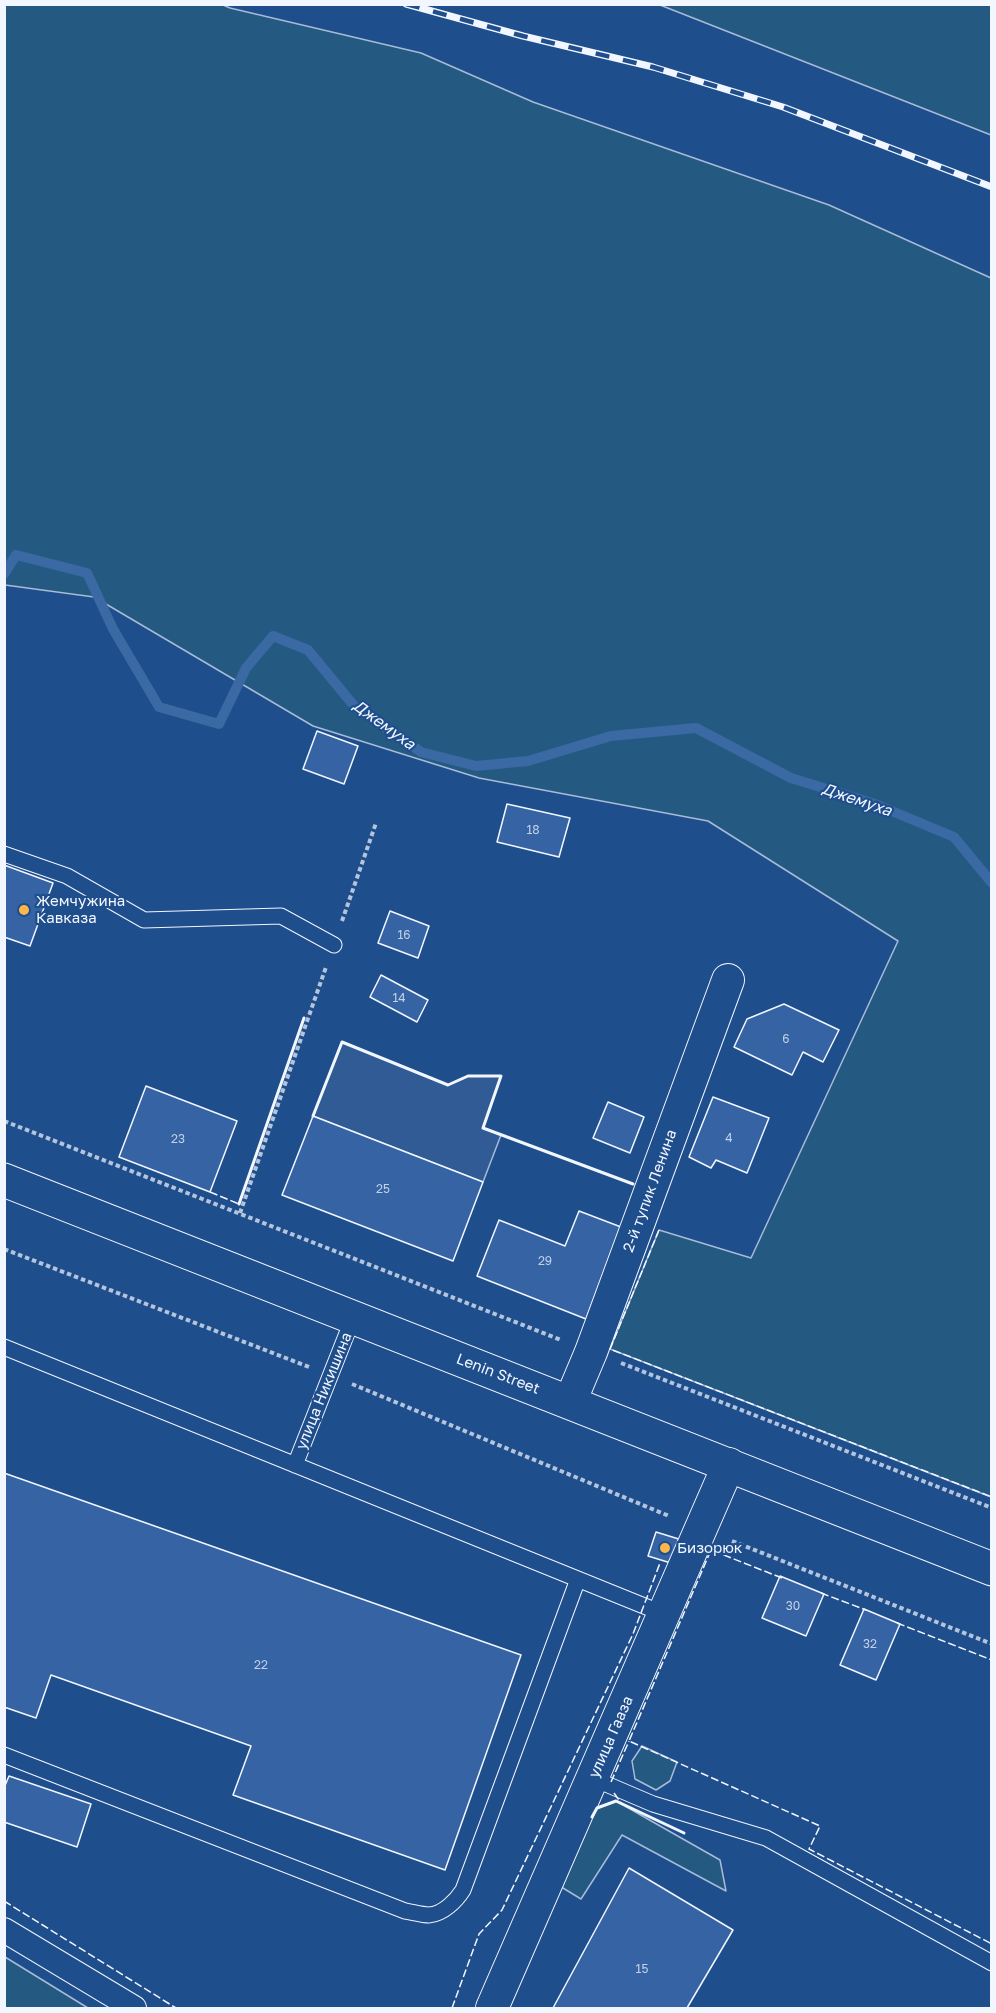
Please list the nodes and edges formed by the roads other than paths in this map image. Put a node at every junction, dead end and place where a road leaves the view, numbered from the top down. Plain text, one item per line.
1 (4, 854) edge
2 (334, 945) road end
3 (728, 980) dead end
4 (4, 1180) edge
5 (353, 1318) junction
6 (4, 1347) edge
7 (570, 1402) junction
8 (729, 1464) junction
9 (295, 1465) junction
10 (992, 1569) edge
11 (578, 1579) junction
12 (664, 1614) junction
13 (4, 1755) edge
14 (592, 1778) junction
15 (4, 1930) edge
16 (992, 1963) edge
17 (134, 2008) edge
18 (492, 2008) edge

1 - 2 lane
3 - 7 street, 2-й тупик Ленина
4 - 5 main road, Lenin Street
5 - 7 main road, Lenin Street
5 - 9 lane, улица Никишина
6 - 9 lane
7 - 8 main road, Lenin Street
8 - 10 main road, Lenin Street
8 - 12 street, улица Гааза
9 - 11 lane
11 - 12 lane
11 - 13 lane
12 - 14 street, улица Гааза
14 - 16 lane
14 - 18 street, улица Гааза
15 - 17 street

